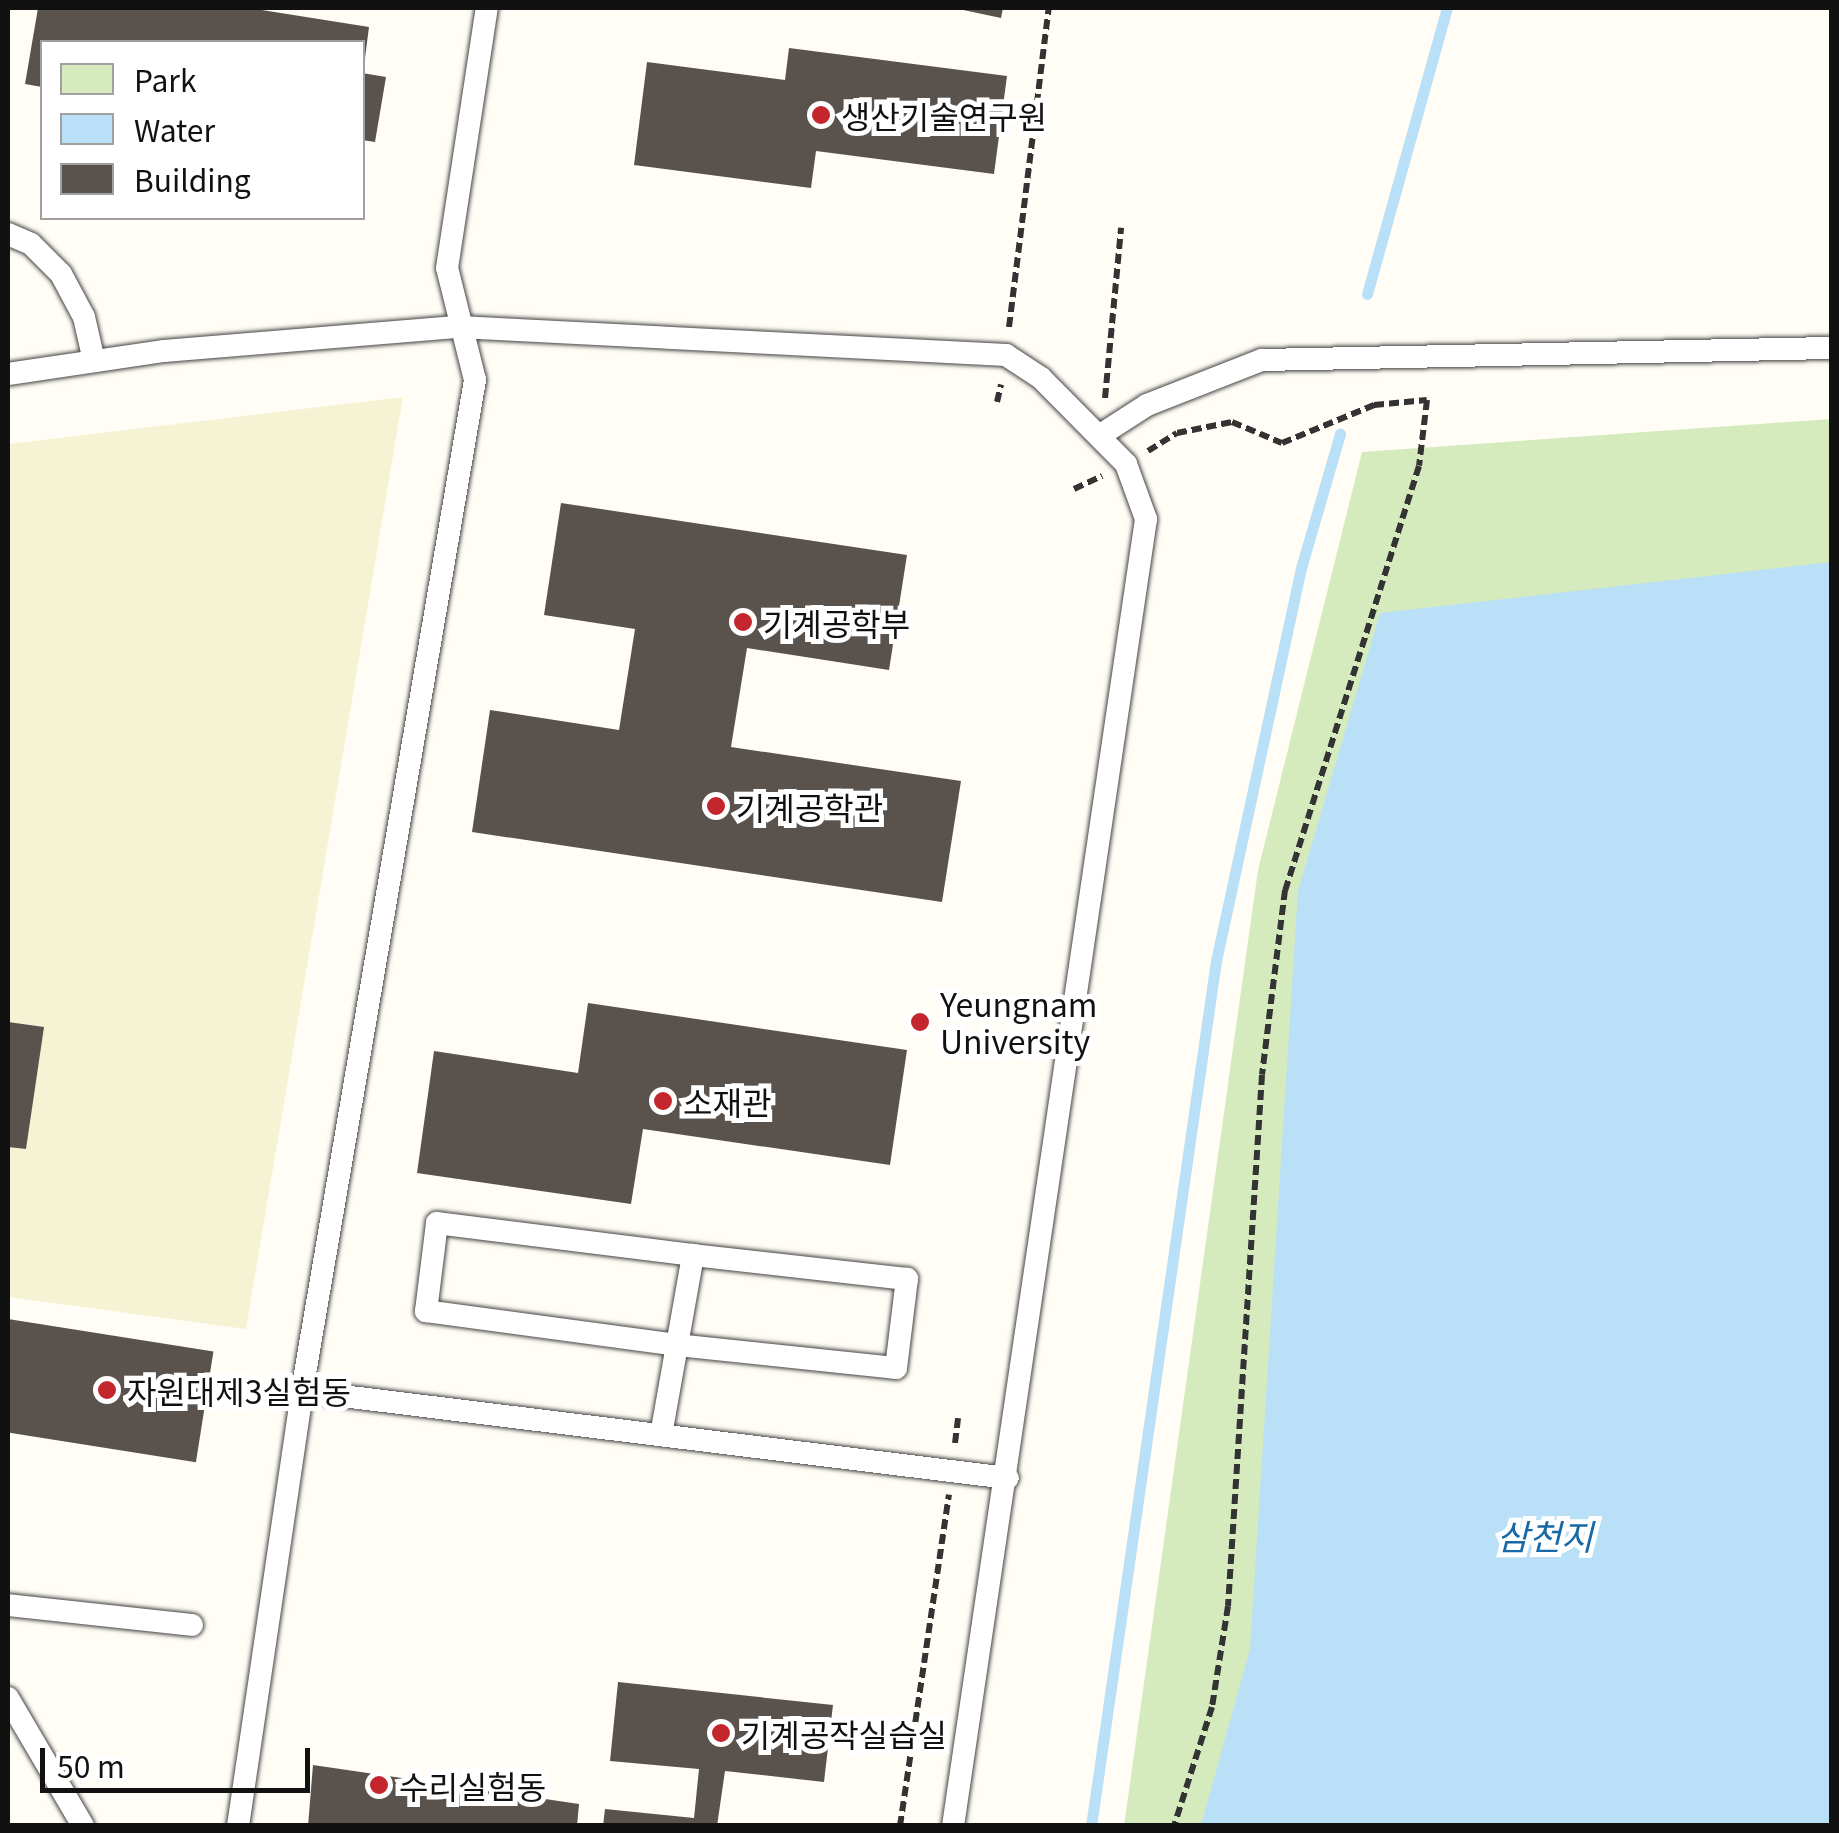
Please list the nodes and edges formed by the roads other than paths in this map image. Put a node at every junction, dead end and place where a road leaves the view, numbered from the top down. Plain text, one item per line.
1 (488, 8) edge
2 (8, 234) edge
3 (460, 327) junction
4 (1832, 348) edge
5 (94, 362) junction
6 (8, 374) edge
7 (1102, 434) junction
8 (693, 1254) junction
9 (677, 1344) junction
10 (302, 1391) junction
11 (661, 1435) junction
12 (1008, 1478) junction
13 (8, 1605) edge
14 (192, 1625) dead end
15 (8, 1698) edge
16 (83, 1826) edge
17 (238, 1826) edge
18 (953, 1826) edge

1 - 3 lane
2 - 5 lane
3 - 5 lane
3 - 7 lane
3 - 10 lane
4 - 7 lane
5 - 6 lane
7 - 12 lane
8 - 9 lane
8 - 9 lane
8 - 9 lane
9 - 11 lane
10 - 11 lane
10 - 17 lane
11 - 12 lane
12 - 18 lane
13 - 14 lane
15 - 16 lane

